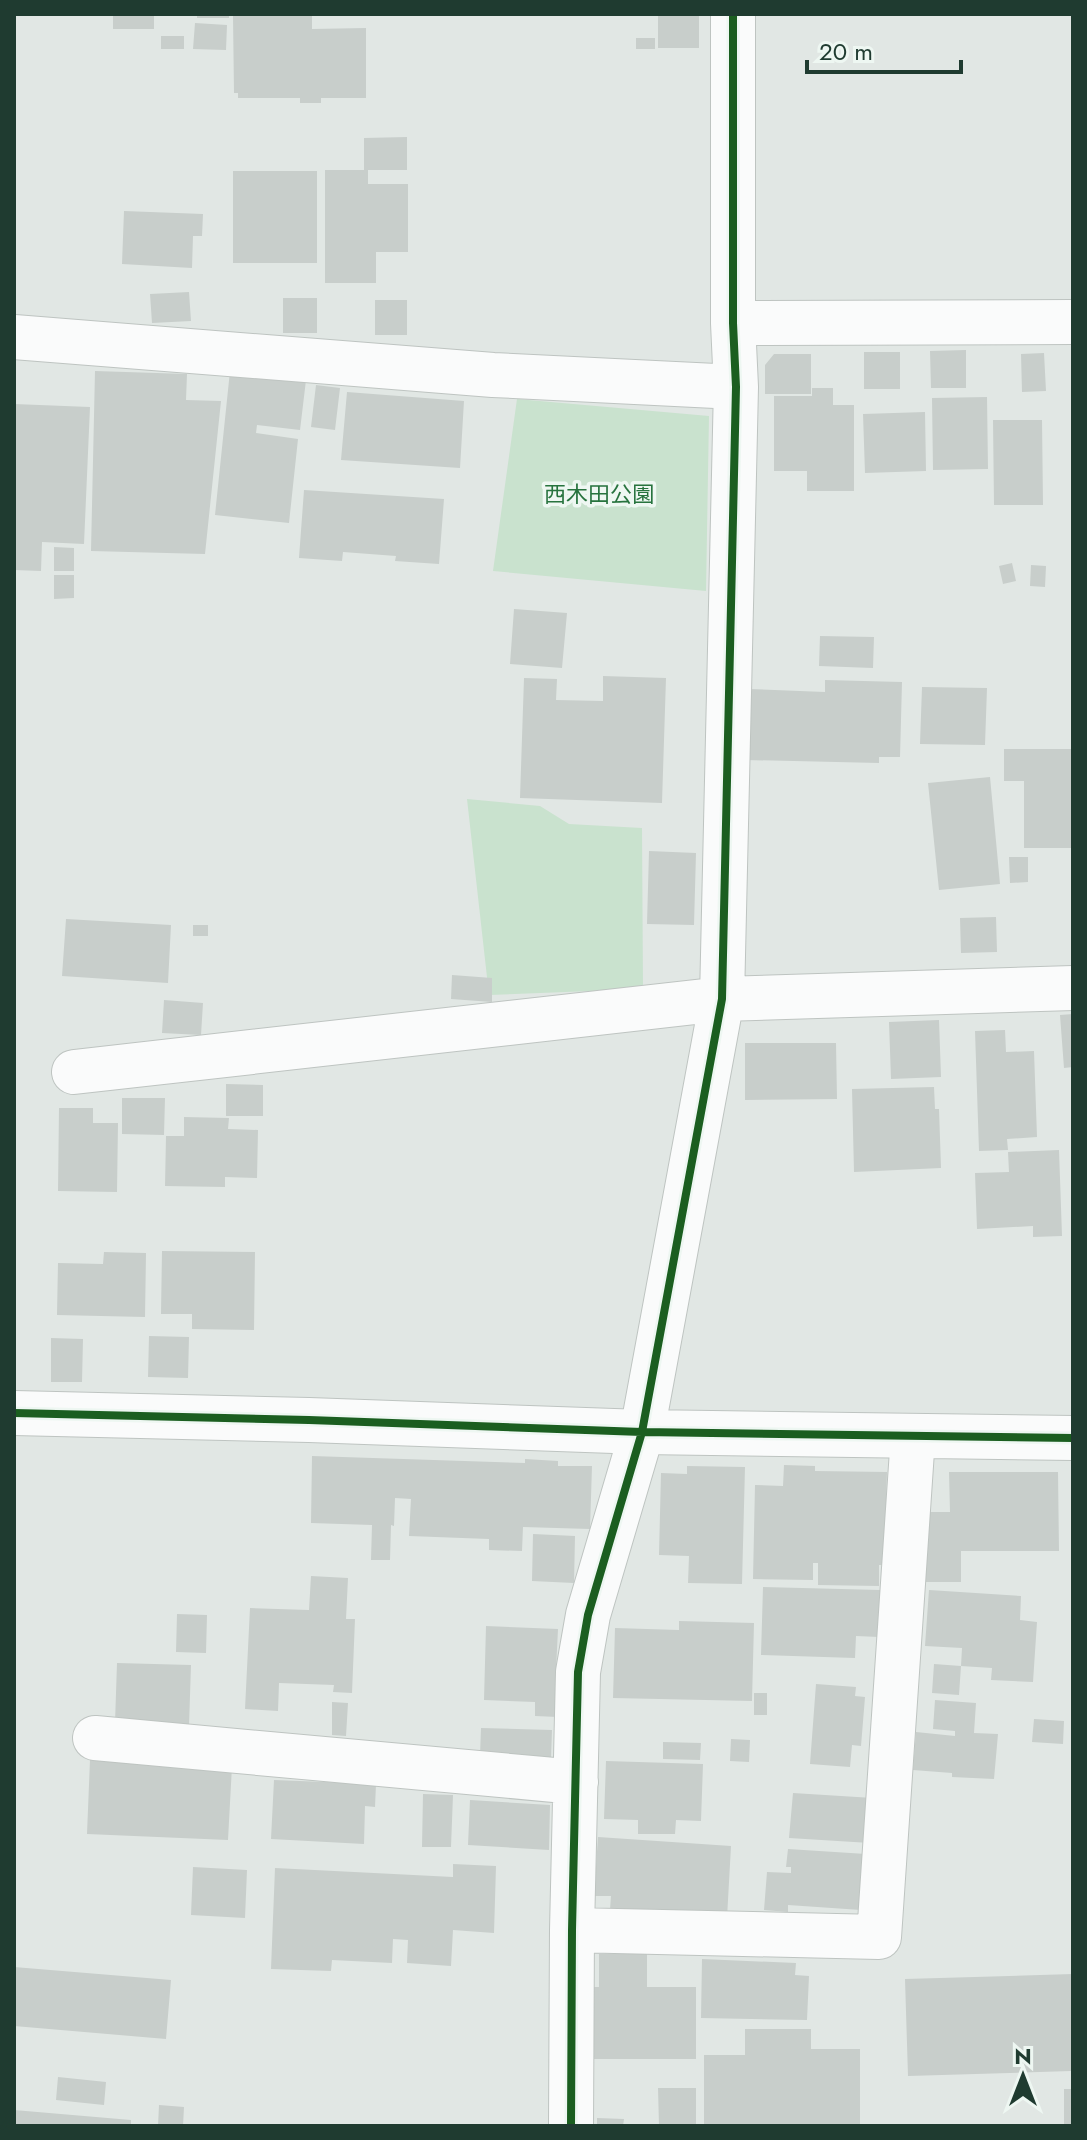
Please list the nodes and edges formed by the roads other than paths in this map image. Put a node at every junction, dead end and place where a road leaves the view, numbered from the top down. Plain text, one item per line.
1 (733, 14) edge
2 (1073, 322) edge
3 (733, 323) junction
4 (14, 337) edge
5 (736, 387) junction
6 (1073, 988) edge
7 (722, 999) junction
8 (74, 1072) dead end
9 (14, 1413) edge
10 (642, 1432) junction
11 (913, 1436) junction
12 (1073, 1438) edge
13 (95, 1738) dead end
14 (576, 1782) junction
15 (572, 1930) junction
16 (571, 2126) edge

1 - 3 street
2 - 3 street
3 - 5 street
4 - 5 street
5 - 7 street
6 - 7 street
7 - 8 street
7 - 10 street
9 - 10 street
10 - 11 street
10 - 14 street
11 - 12 street
11 - 15 street
13 - 14 street
14 - 15 street
15 - 16 street

